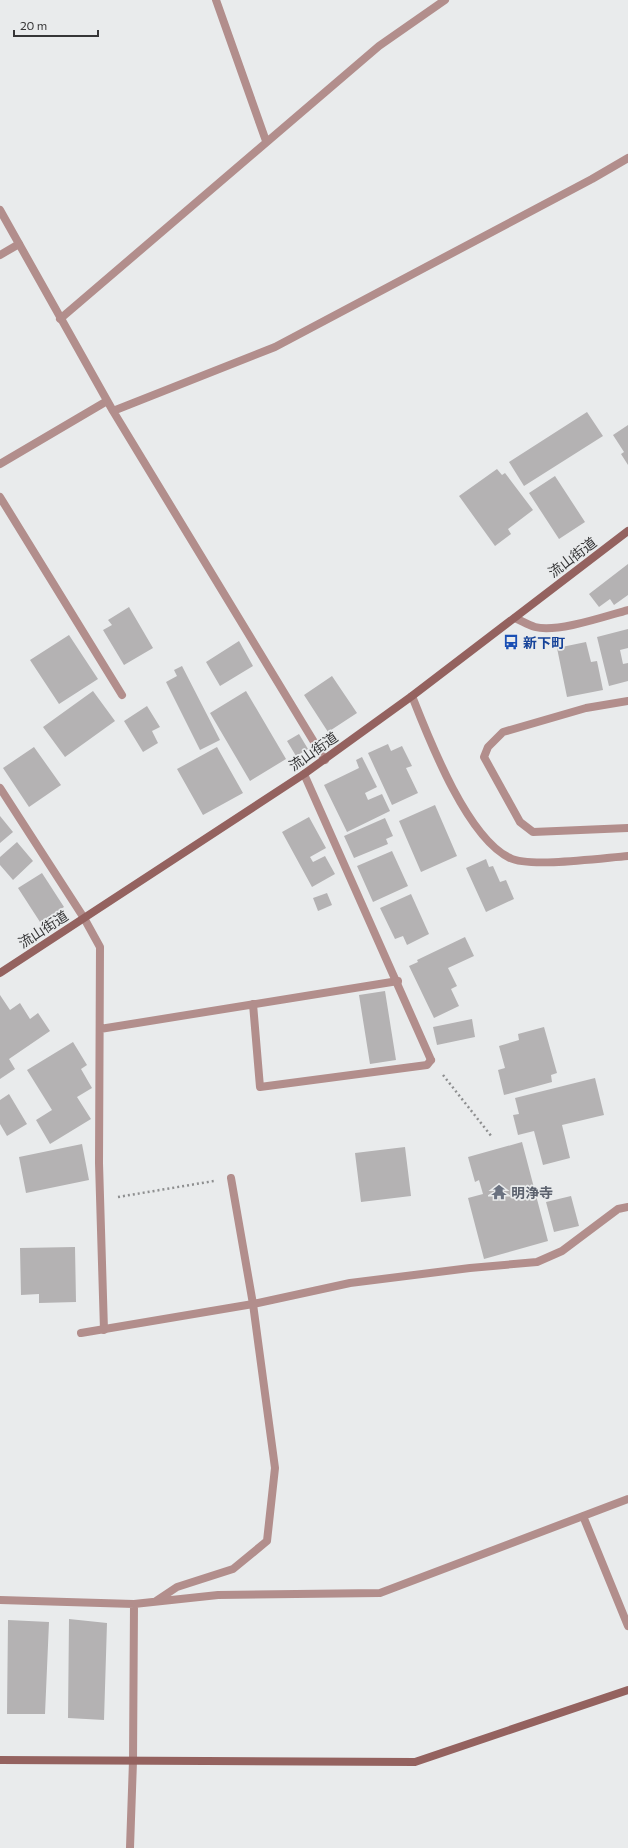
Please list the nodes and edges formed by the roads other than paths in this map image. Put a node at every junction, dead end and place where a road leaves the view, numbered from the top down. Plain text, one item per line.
1 (216, 0) edge
2 (445, 0) edge
3 (266, 141) junction
4 (628, 158) edge
5 (0, 210) edge
6 (19, 244) junction
7 (0, 255) edge
8 (60, 319) junction
9 (107, 400) junction
10 (113, 411) junction
11 (0, 464) edge
12 (0, 497) edge
13 (628, 531) edge
14 (628, 610) edge
15 (516, 618) junction
16 (122, 695) dead end
17 (412, 696) junction
18 (628, 701) edge
19 (325, 760) junction
20 (304, 774) junction
21 (0, 788) edge
22 (628, 828) edge
23 (628, 856) edge
24 (84, 918) junction
25 (0, 973) edge
26 (398, 981) junction
27 (253, 1004) junction
28 (100, 1029) junction
29 (231, 1178) road end
30 (628, 1207) edge
31 (253, 1304) junction
32 (104, 1330) junction
33 (81, 1333) dead end
34 (628, 1499) edge
35 (584, 1516) junction
36 (0, 1600) edge
37 (154, 1602) junction
38 (134, 1604) junction
39 (628, 1626) edge
40 (628, 1690) edge
41 (0, 1760) edge
42 (133, 1761) junction
43 (130, 1848) edge

1 - 3 street
2 - 3 street
3 - 8 street
4 - 10 street
5 - 6 street
6 - 7 street
6 - 8 street
8 - 9 street
9 - 10 street
9 - 11 street
10 - 19 street
12 - 16 street
13 - 15 street, 流山街道
14 - 15 street
15 - 17 street, 流山街道
17 - 19 street, 流山街道
17 - 23 street
18 - 22 street
19 - 20 street, 流山街道
20 - 24 street, 流山街道
20 - 26 street
21 - 24 street
24 - 25 street, 流山街道
24 - 28 street
26 - 27 street
26 - 27 street
27 - 28 street
28 - 32 street
29 - 31 street
30 - 31 street
31 - 32 street
31 - 37 street
32 - 33 street
34 - 35 street
35 - 37 street
35 - 39 street
36 - 38 street
37 - 38 street
38 - 42 street
40 - 42 street
41 - 42 street
42 - 43 street

